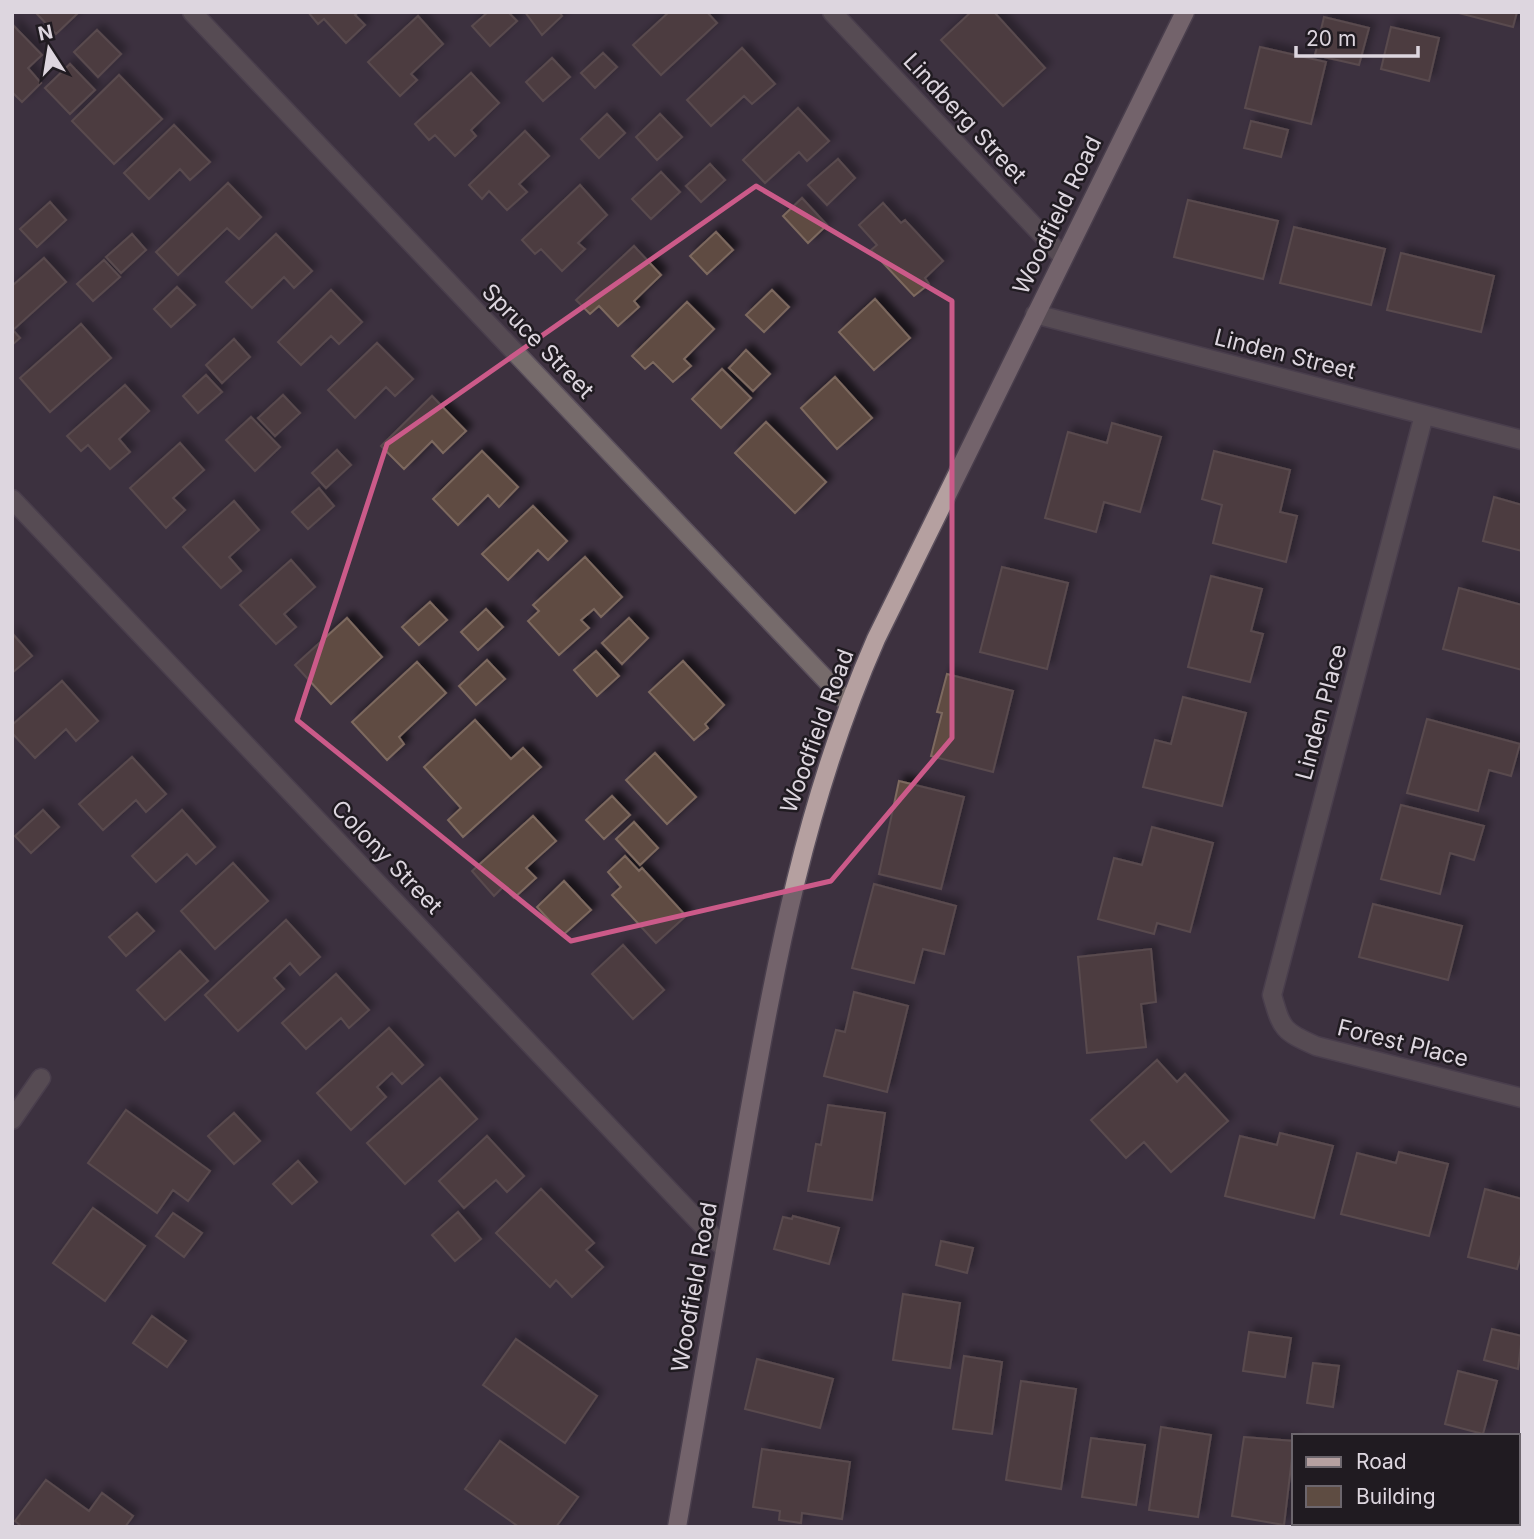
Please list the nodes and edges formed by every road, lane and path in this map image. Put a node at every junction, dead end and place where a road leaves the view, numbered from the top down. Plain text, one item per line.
1 (192, 12) edge
2 (832, 12) edge
3 (1185, 12) edge
4 (1063, 257) junction
5 (1035, 314) junction
6 (1424, 415) junction
7 (1522, 440) edge
8 (12, 499) edge
9 (848, 703) junction
10 (1280, 1020) joint
11 (41, 1078) dead end
12 (1522, 1098) edge
13 (12, 1120) edge
14 (726, 1249) junction
15 (677, 1527) edge

1 - 9 street, Spruce Street
2 - 4 street, Lindberg Street
3 - 4 main road, Woodfield Road
4 - 5 main road, Woodfield Road
5 - 6 street, Linden Street
5 - 9 main road, Woodfield Road
6 - 7 street, Linden Street
6 - 10 street, Linden Place
8 - 14 street, Colony Street
9 - 14 main road, Woodfield Road
10 - 12 street, Forest Place
11 - 13 street
14 - 15 main road, Woodfield Road

